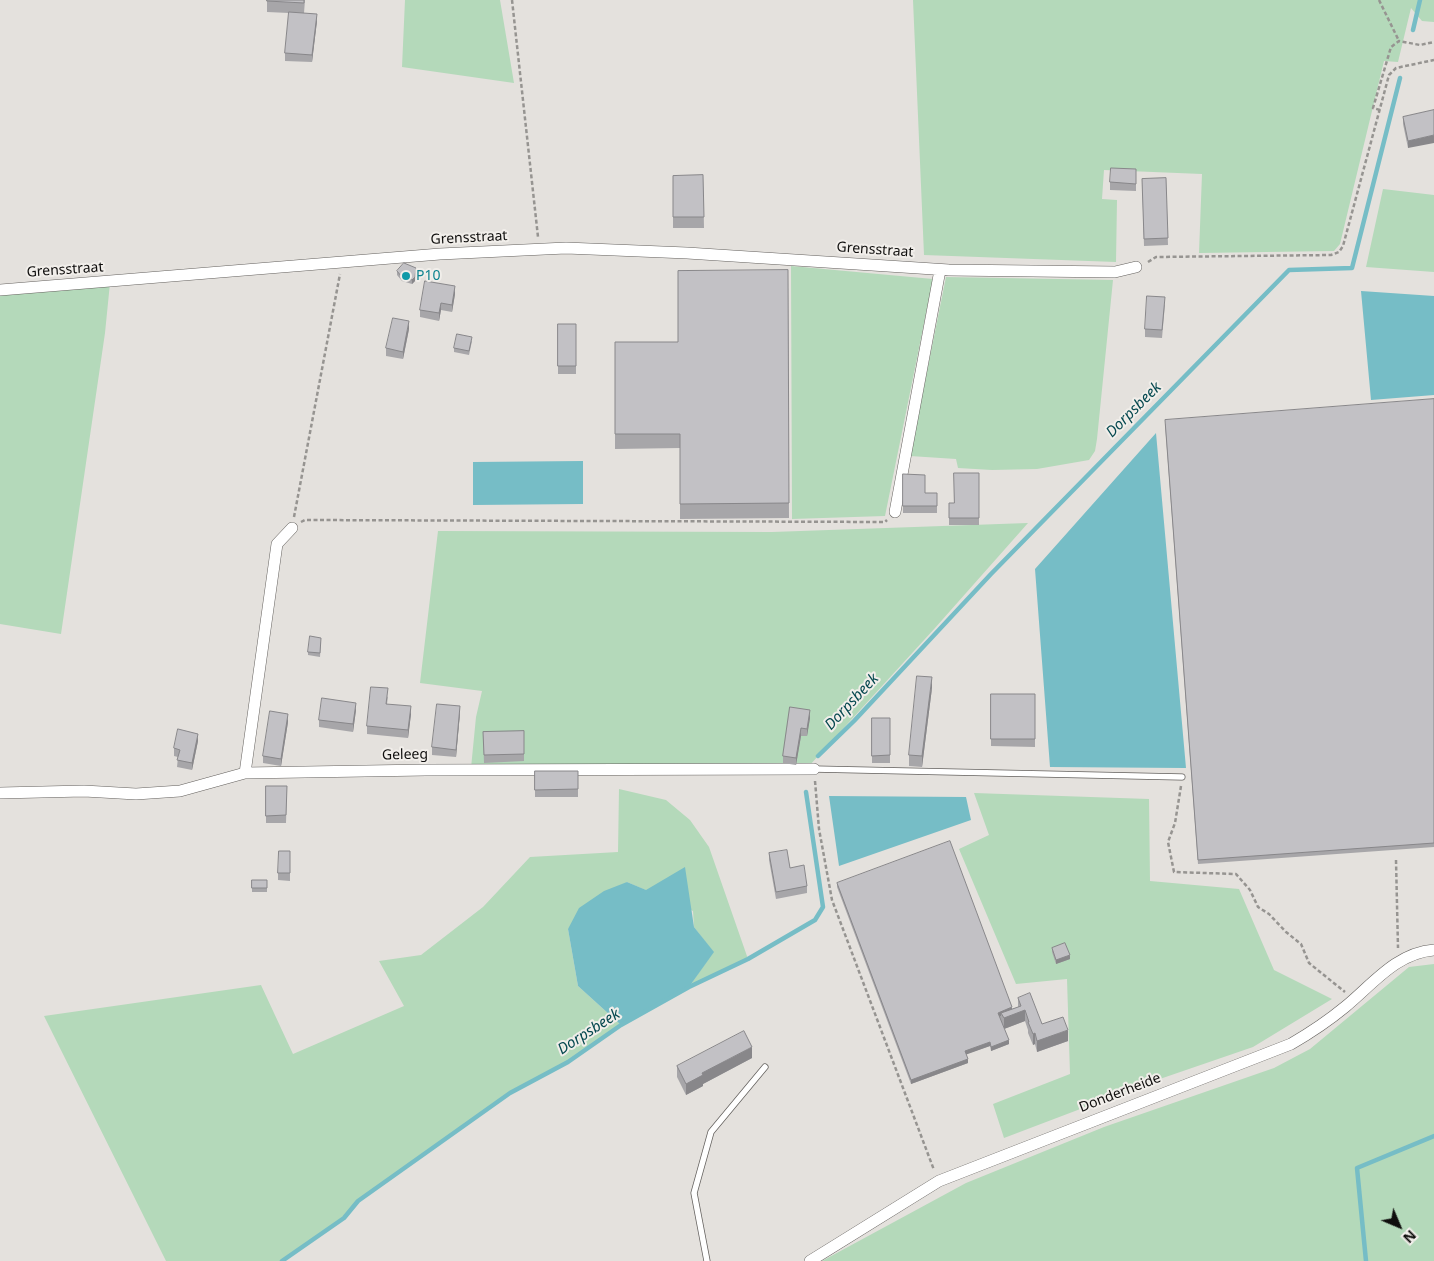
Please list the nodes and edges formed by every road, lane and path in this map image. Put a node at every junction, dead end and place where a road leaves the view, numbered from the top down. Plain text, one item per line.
1 (512, 0) edge
2 (1379, 0) edge
3 (1399, 41) junction
4 (1434, 42) edge
5 (1434, 60) edge
6 (1380, 110) junction
7 (539, 249) junction
8 (342, 263) junction
9 (1136, 267) joint
10 (940, 270) junction
11 (0, 290) edge
12 (895, 512) joint
13 (292, 528) junction
14 (814, 769) junction
15 (245, 774) junction
16 (1182, 776) joint
17 (0, 792) edge
18 (1396, 860) dead end
19 (1434, 950) edge
20 (1398, 962) junction
21 (1354, 999) junction
22 (765, 1067) dead end
23 (938, 1181) junction
24 (707, 1261) edge
25 (810, 1261) edge

1 - 7 path
2 - 3 path
3 - 4 path
3 - 6 path
5 - 6 path
6 - 9 path
7 - 8 street, Grensstraat
7 - 10 street, Grensstraat
8 - 11 street, Grensstraat
8 - 13 path
9 - 10 street, Grensstraat
10 - 12 street
12 - 13 path
13 - 15 street
14 - 15 street, Geleeg
14 - 16 lane
14 - 23 path
15 - 17 street, Geleeg
16 - 21 path
18 - 20 path
19 - 20 street, Donderheide
20 - 21 street, Donderheide
21 - 23 street, Donderheide
22 - 24 lane
23 - 25 street, Donderheide

